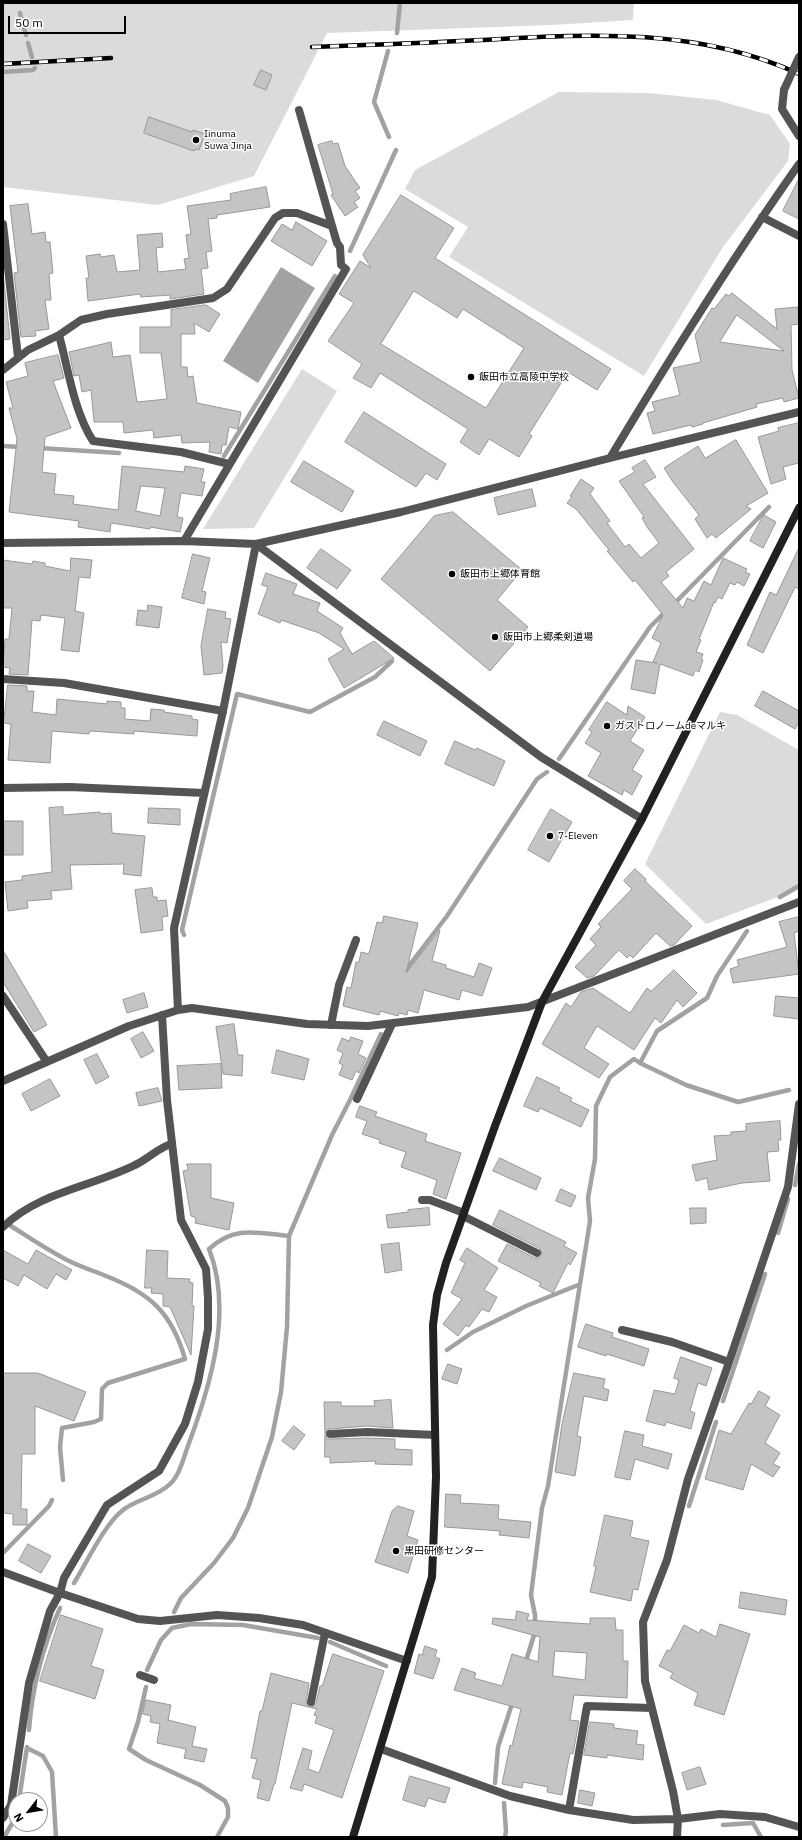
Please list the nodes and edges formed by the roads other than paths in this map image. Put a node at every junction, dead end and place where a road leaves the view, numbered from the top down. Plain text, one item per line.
1 (799, 56) edge
2 (299, 110) dead end
3 (799, 136) edge
4 (799, 164) edge
5 (762, 217) junction
6 (3, 224) edge
7 (332, 226) junction
8 (799, 236) edge
9 (60, 334) junction
10 (18, 357) junction
11 (3, 370) edge
12 (799, 412) edge
13 (610, 458) junction
14 (229, 464) junction
15 (799, 508) edge
16 (184, 541) junction
17 (3, 543) edge
18 (256, 544) junction
19 (3, 679) edge
20 (222, 710) junction
21 (3, 788) edge
22 (204, 793) junction
23 (642, 819) junction
24 (799, 902) edge
25 (356, 940) dead end
26 (3, 996) edge
27 (542, 1002) junction
28 (178, 1010) junction
29 (162, 1015) junction
30 (392, 1024) junction
31 (331, 1025) junction
32 (47, 1062) junction
33 (3, 1081) edge
34 (357, 1099) dead end
35 (799, 1104) edge
36 (172, 1144) junction
37 (422, 1200) dead end
38 (464, 1215) junction
39 (3, 1227) edge
40 (537, 1253) dead end
41 (622, 1330) dead end
42 (729, 1362) junction
43 (330, 1434) dead end
44 (435, 1435) junction
45 (3, 1572) edge
46 (60, 1594) junction
47 (325, 1633) junction
48 (407, 1661) junction
49 (140, 1675) dead end
50 (154, 1680) dead end
51 (311, 1702) dead end
52 (652, 1708) junction
53 (381, 1749) junction
54 (569, 1810) junction
55 (3, 1818) edge
56 (678, 1819) junction
57 (799, 1827) edge
58 (354, 1837) edge
59 (677, 1837) edge

1 - 3 street, bridge
2 - 7 street
4 - 5 street
5 - 8 street
5 - 13 street
6 - 10 street
7 - 9 street
7 - 14 street
9 - 10 street
9 - 14 street
10 - 11 street
12 - 13 street
13 - 18 street
14 - 16 street
15 - 23 street
16 - 17 street
16 - 18 street
18 - 20 street
18 - 23 street
19 - 20 street
20 - 22 street
21 - 22 street
22 - 28 street
23 - 27 street
24 - 27 street
25 - 31 street
26 - 32 street
27 - 30 street
27 - 38 street
28 - 29 street
28 - 31 street
29 - 32 street
29 - 36 street
30 - 31 street
30 - 34 street
32 - 33 street
35 - 42 street
36 - 39 street
36 - 46 street
37 - 38 street
38 - 40 street
38 - 44 street
41 - 42 street
42 - 52 street
43 - 44 street
44 - 48 street
45 - 46 street
46 - 47 street
46 - 55 street
47 - 48 street
47 - 51 street
48 - 53 street
49 - 50 street
52 - 54 street
52 - 56 street
53 - 54 street
53 - 58 street
54 - 56 street
56 - 57 street
56 - 59 street

